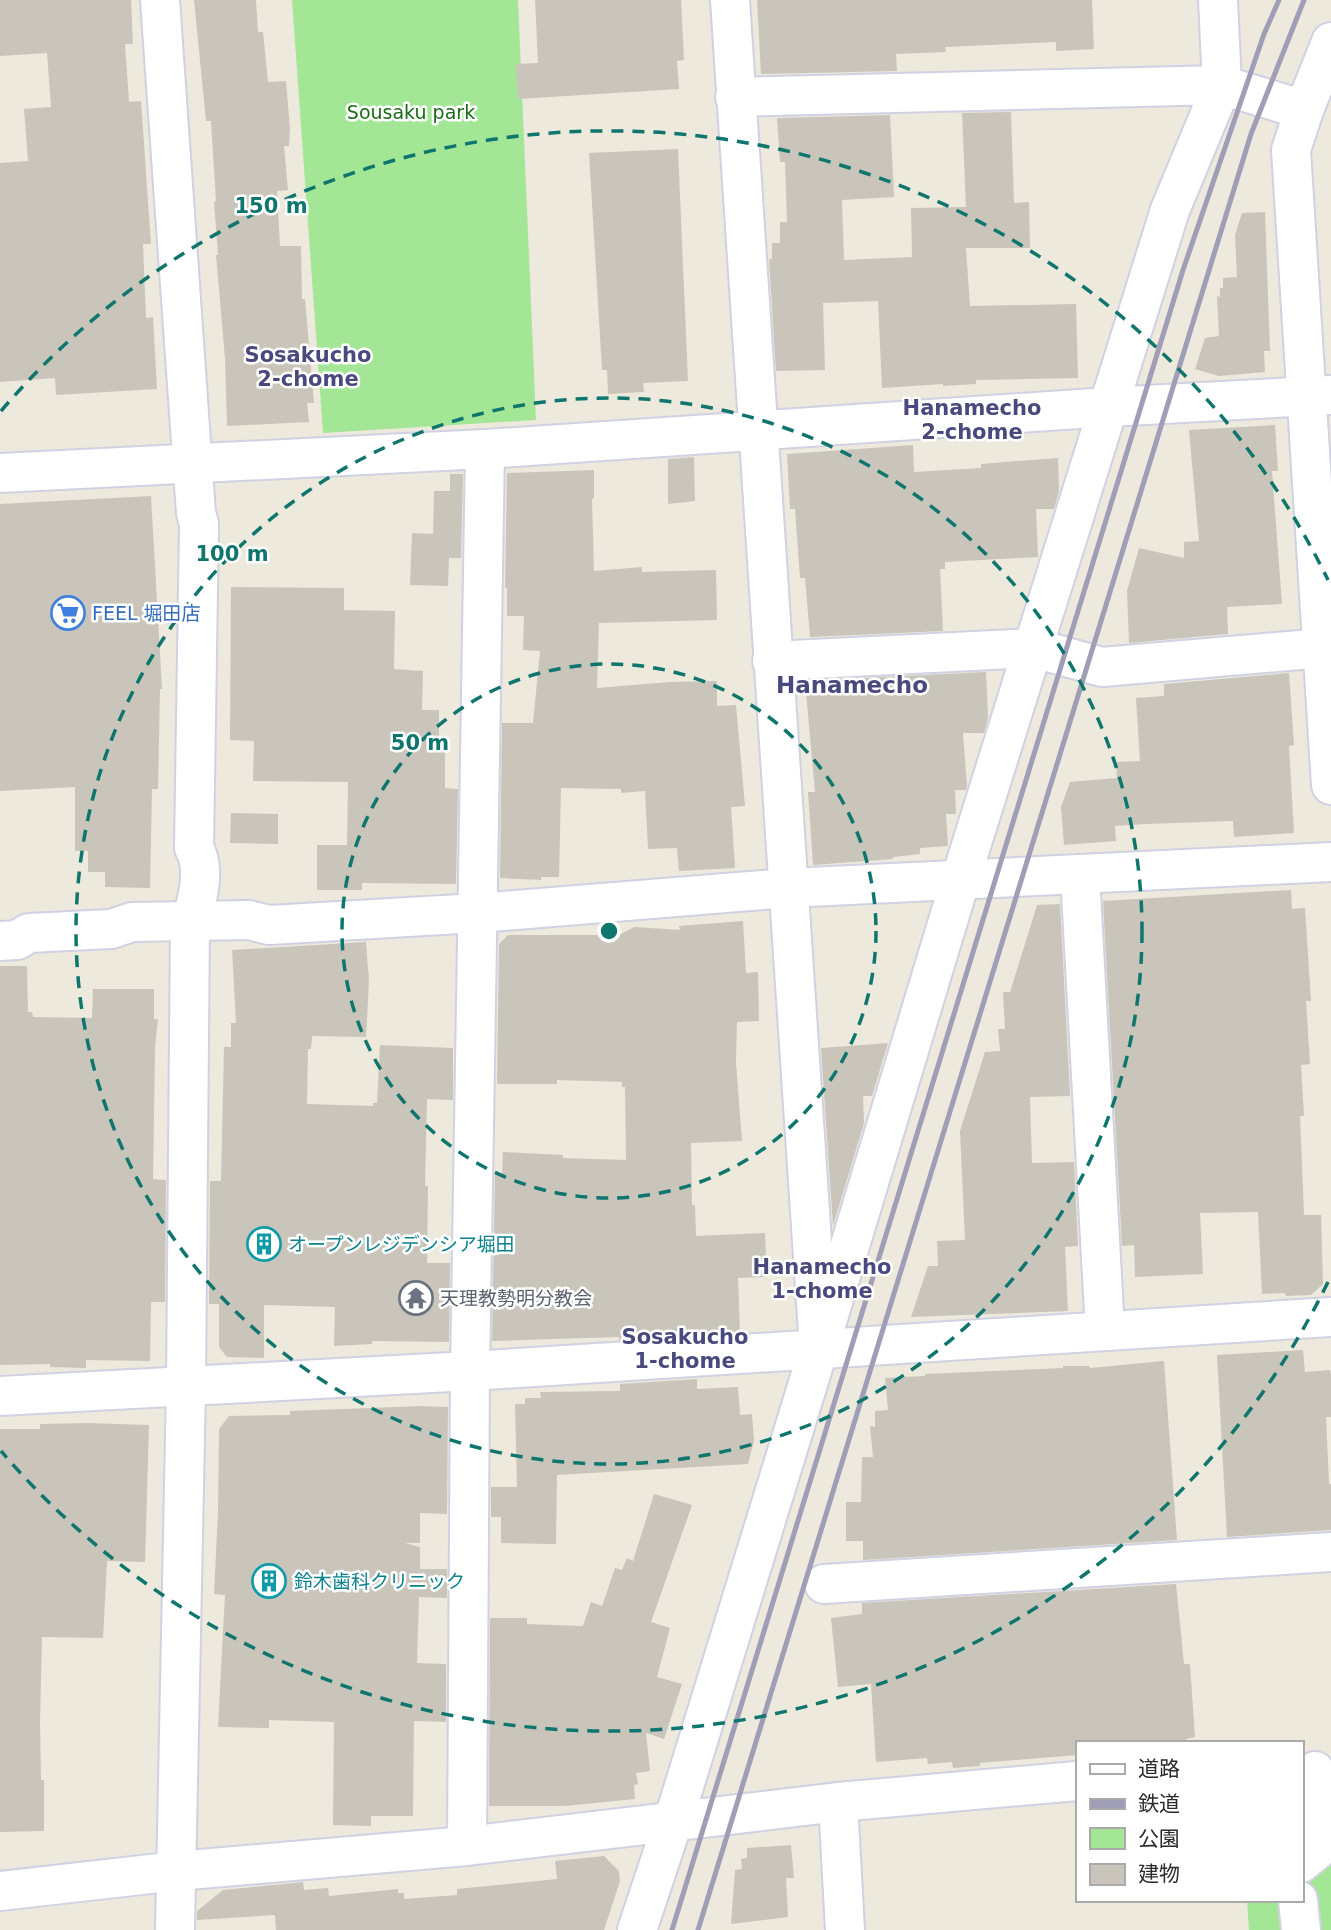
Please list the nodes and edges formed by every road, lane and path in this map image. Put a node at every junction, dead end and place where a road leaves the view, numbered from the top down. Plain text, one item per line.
1 (160, 0) edge
2 (730, 0) edge
3 (1218, 0) edge
4 (1331, 42) edge
5 (1222, 85) junction
6 (735, 97) junction
7 (1304, 110) junction
8 (1318, 396) edge
9 (1108, 407) junction
10 (758, 431) junction
11 (485, 449) junction
12 (194, 464) junction
13 (0, 473) edge
14 (1034, 648) junction
15 (1323, 648) junction
16 (772, 661) junction
17 (1331, 785) edge
18 (1331, 862) edge
19 (1080, 874) junction
20 (961, 878) junction
21 (787, 888) junction
22 (478, 913) junction
23 (190, 922) junction
24 (0, 941) edge
25 (1331, 1317) edge
26 (1105, 1331) junction
27 (819, 1348) junction
28 (470, 1371) junction
29 (186, 1386) junction
30 (0, 1396) edge
31 (1331, 1552) edge
32 (824, 1584) dead end
33 (1316, 1764) edge
34 (1076, 1781) edge
35 (838, 1802) junction
36 (673, 1822) junction
37 (467, 1846) junction
38 (1303, 1861) edge
39 (177, 1871) junction
40 (0, 1891) edge
41 (1298, 1902) edge
42 (175, 1930) edge
43 (637, 1930) edge
44 (845, 1930) edge
45 (1301, 1930) edge

1 - 12 street
2 - 6 street
3 - 5 street
4 - 7 street
5 - 6 street
5 - 7 street
5 - 9 street
6 - 10 street
7 - 8 street
8 - 9 street
8 - 15 street
9 - 10 street
9 - 14 street
10 - 11 street
10 - 16 street
11 - 12 street
11 - 22 street
12 - 13 street
12 - 23 street
14 - 15 street
14 - 16 street
14 - 20 street
15 - 17 street
16 - 21 street
18 - 19 street
19 - 20 street
19 - 26 street
20 - 21 street
20 - 27 street
21 - 22 street
21 - 27 street
22 - 23 street
22 - 28 street
23 - 24 street
23 - 29 street
25 - 26 street
26 - 27 street
27 - 28 street
27 - 36 street
28 - 29 street
28 - 37 street
29 - 30 street
29 - 39 street
31 - 32 street
33 - 38 street
34 - 35 street
35 - 36 street
35 - 44 street
36 - 37 street
36 - 43 street
37 - 39 street
39 - 40 street
39 - 42 street
41 - 45 street

